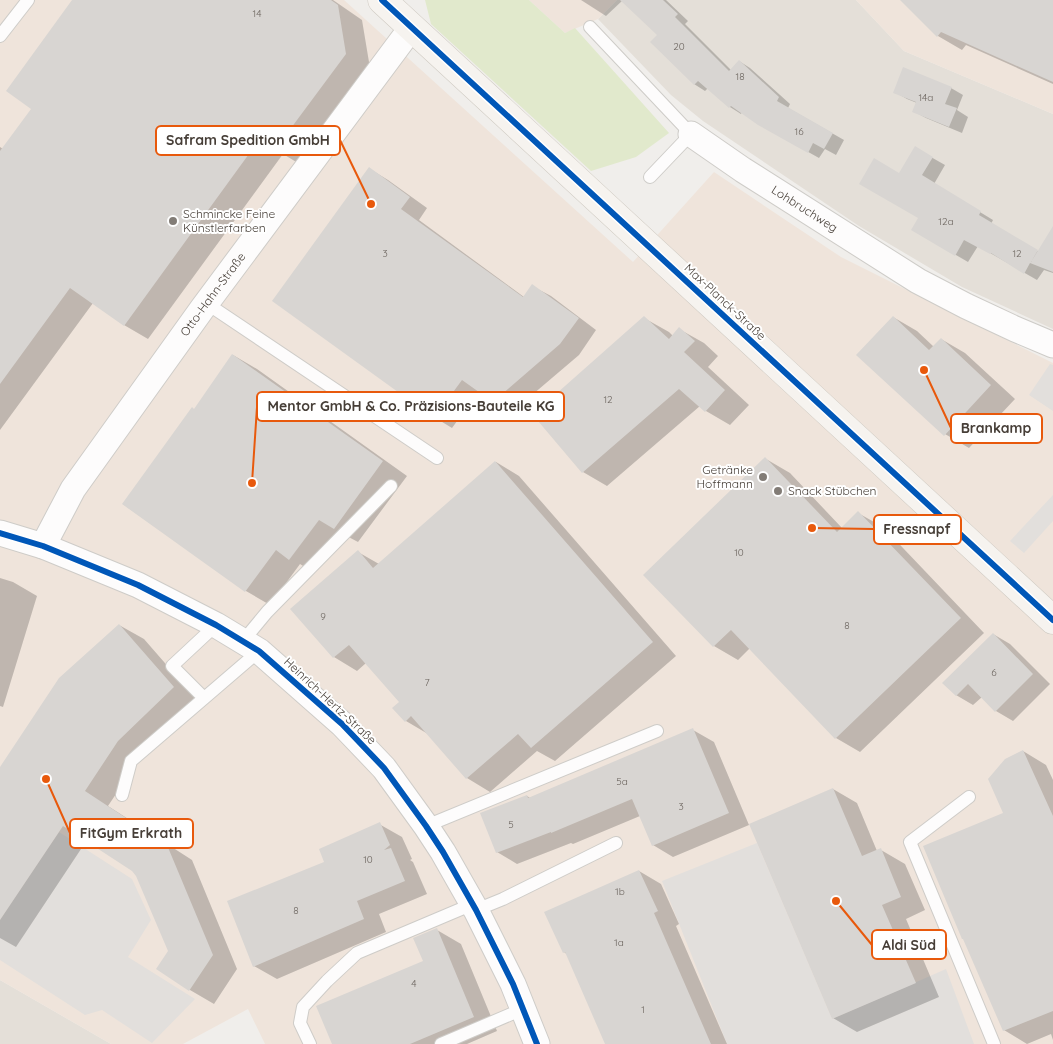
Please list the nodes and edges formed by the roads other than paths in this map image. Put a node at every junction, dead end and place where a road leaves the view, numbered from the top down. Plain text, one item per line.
1 (28, 0) edge
2 (382, 0) edge
3 (590, 27) dead end
4 (412, 28) junction
5 (0, 36) edge
6 (691, 134) junction
7 (650, 177) dead end
8 (206, 304) junction
9 (1053, 345) edge
10 (437, 458) dead end
11 (391, 486) dead end
12 (0, 534) edge
13 (43, 546) junction
14 (1053, 620) edge
15 (216, 625) junction
16 (251, 646) junction
17 (204, 698) junction
18 (658, 731) dead end
19 (122, 795) dead end
20 (969, 797) dead end
21 (426, 826) junction
22 (616, 843) dead end
23 (475, 907) junction
24 (523, 1009) junction
25 (310, 1044) edge
26 (441, 1044) edge
27 (537, 1044) edge
28 (994, 1044) edge

1 - 5 lane
2 - 4 street, Max-Planck-Straße
3 - 6 lane, Lohbruchweg
4 - 8 street, Otto-Hahn-Straße
4 - 14 street, Max-Planck-Straße
6 - 7 lane
6 - 9 street, Lohbruchweg
8 - 10 lane
8 - 13 street, Otto-Hahn-Straße
11 - 16 lane
12 - 13 street, Heinrich-Hertz-Straße
13 - 15 street, Heinrich-Hertz-Straße
15 - 16 street, Heinrich-Hertz-Straße
15 - 17 lane
16 - 17 lane
16 - 21 street, Heinrich-Hertz-Straße
17 - 19 lane
18 - 21 lane
20 - 28 lane
21 - 23 street, Heinrich-Hertz-Straße
22 - 23 lane
23 - 24 street, Heinrich-Hertz-Straße
23 - 25 lane
24 - 26 lane
24 - 27 street, Heinrich-Hertz-Straße

